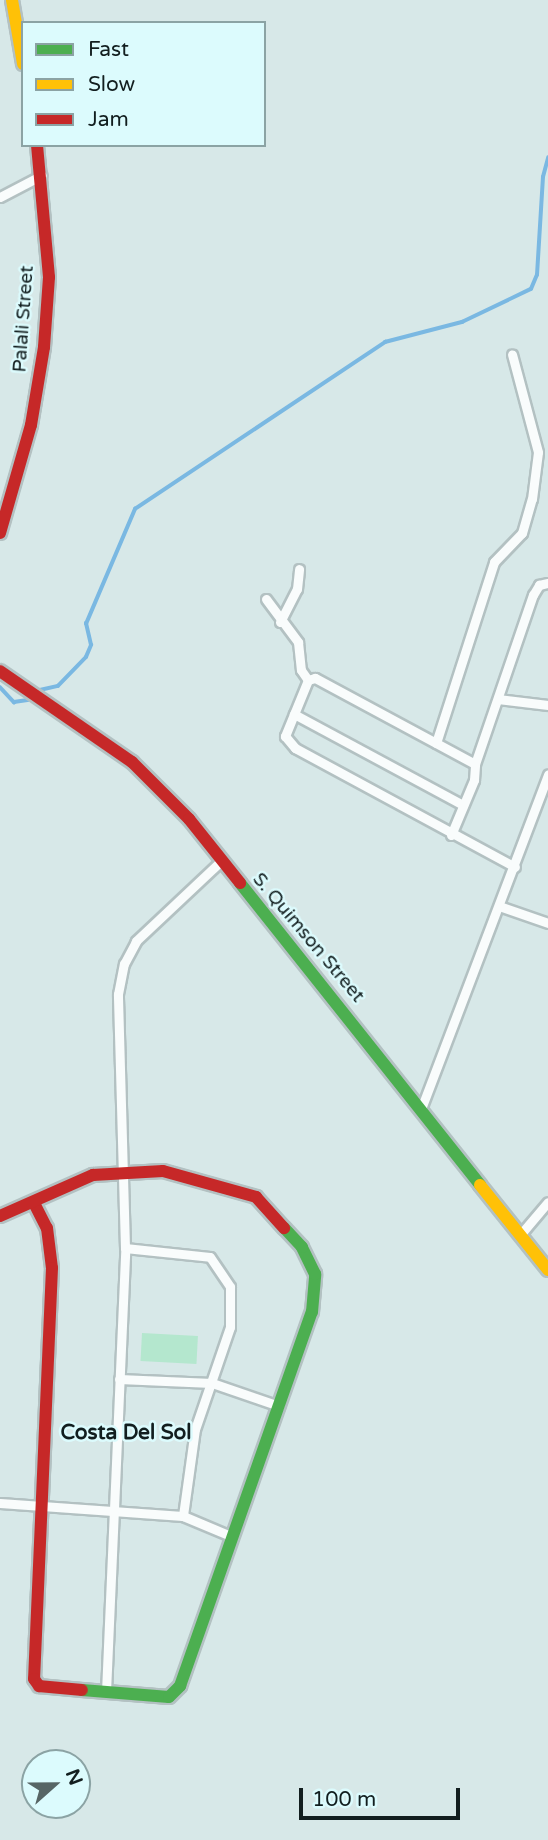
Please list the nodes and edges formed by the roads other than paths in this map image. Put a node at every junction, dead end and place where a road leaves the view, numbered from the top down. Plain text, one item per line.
1 (12, 0) edge
2 (21, 52) edge
3 (37, 147) edge
4 (42, 176) junction
5 (0, 197) edge
6 (512, 354) dead end
7 (0, 533) edge
8 (299, 569) dead end
9 (548, 583) edge
10 (266, 599) dead end
11 (280, 622) junction
12 (0, 671) edge
13 (308, 680) junction
14 (498, 699) junction
15 (548, 705) edge
16 (294, 714) junction
17 (436, 743) junction
18 (475, 764) junction
19 (548, 774) edge
20 (463, 805) junction
21 (451, 835) junction
22 (221, 861) junction
23 (515, 867) junction
24 (499, 906) junction
25 (548, 923) edge
26 (421, 1109) junction
27 (122, 1170) junction
28 (548, 1202) edge
29 (34, 1203) junction
30 (0, 1216) edge
31 (520, 1235) junction
32 (125, 1248) junction
33 (548, 1270) edge
34 (120, 1379) junction
35 (212, 1383) junction
36 (279, 1406) junction
37 (0, 1503) edge
38 (41, 1506) junction
39 (113, 1509) junction
40 (183, 1516) junction
41 (233, 1537) junction
42 (106, 1692) junction

1 - 2 street
3 - 4 street, Palali Street
4 - 5 street
4 - 7 street, Palali Street
6 - 17 street
8 - 11 street
9 - 14 street
10 - 11 street
11 - 13 street
12 - 22 street, S. Quimson Street
13 - 16 street
13 - 17 street
14 - 15 street
14 - 18 street
16 - 20 street
16 - 21 street
17 - 18 street
18 - 20 street
19 - 23 street
20 - 21 street
21 - 23 street
22 - 26 street, S. Quimson Street
22 - 27 street
23 - 24 street
24 - 25 street
24 - 26 street
26 - 31 street, S. Quimson Street
27 - 29 street
27 - 32 street
27 - 36 street
28 - 31 street
29 - 30 street
29 - 38 street
31 - 33 street, S. Quimson Street
32 - 34 street
32 - 35 street
34 - 35 street
34 - 39 street
35 - 36 street
35 - 40 street
36 - 41 street
37 - 38 street
38 - 39 street
38 - 42 street
39 - 40 street
39 - 42 street
40 - 41 street
41 - 42 street

